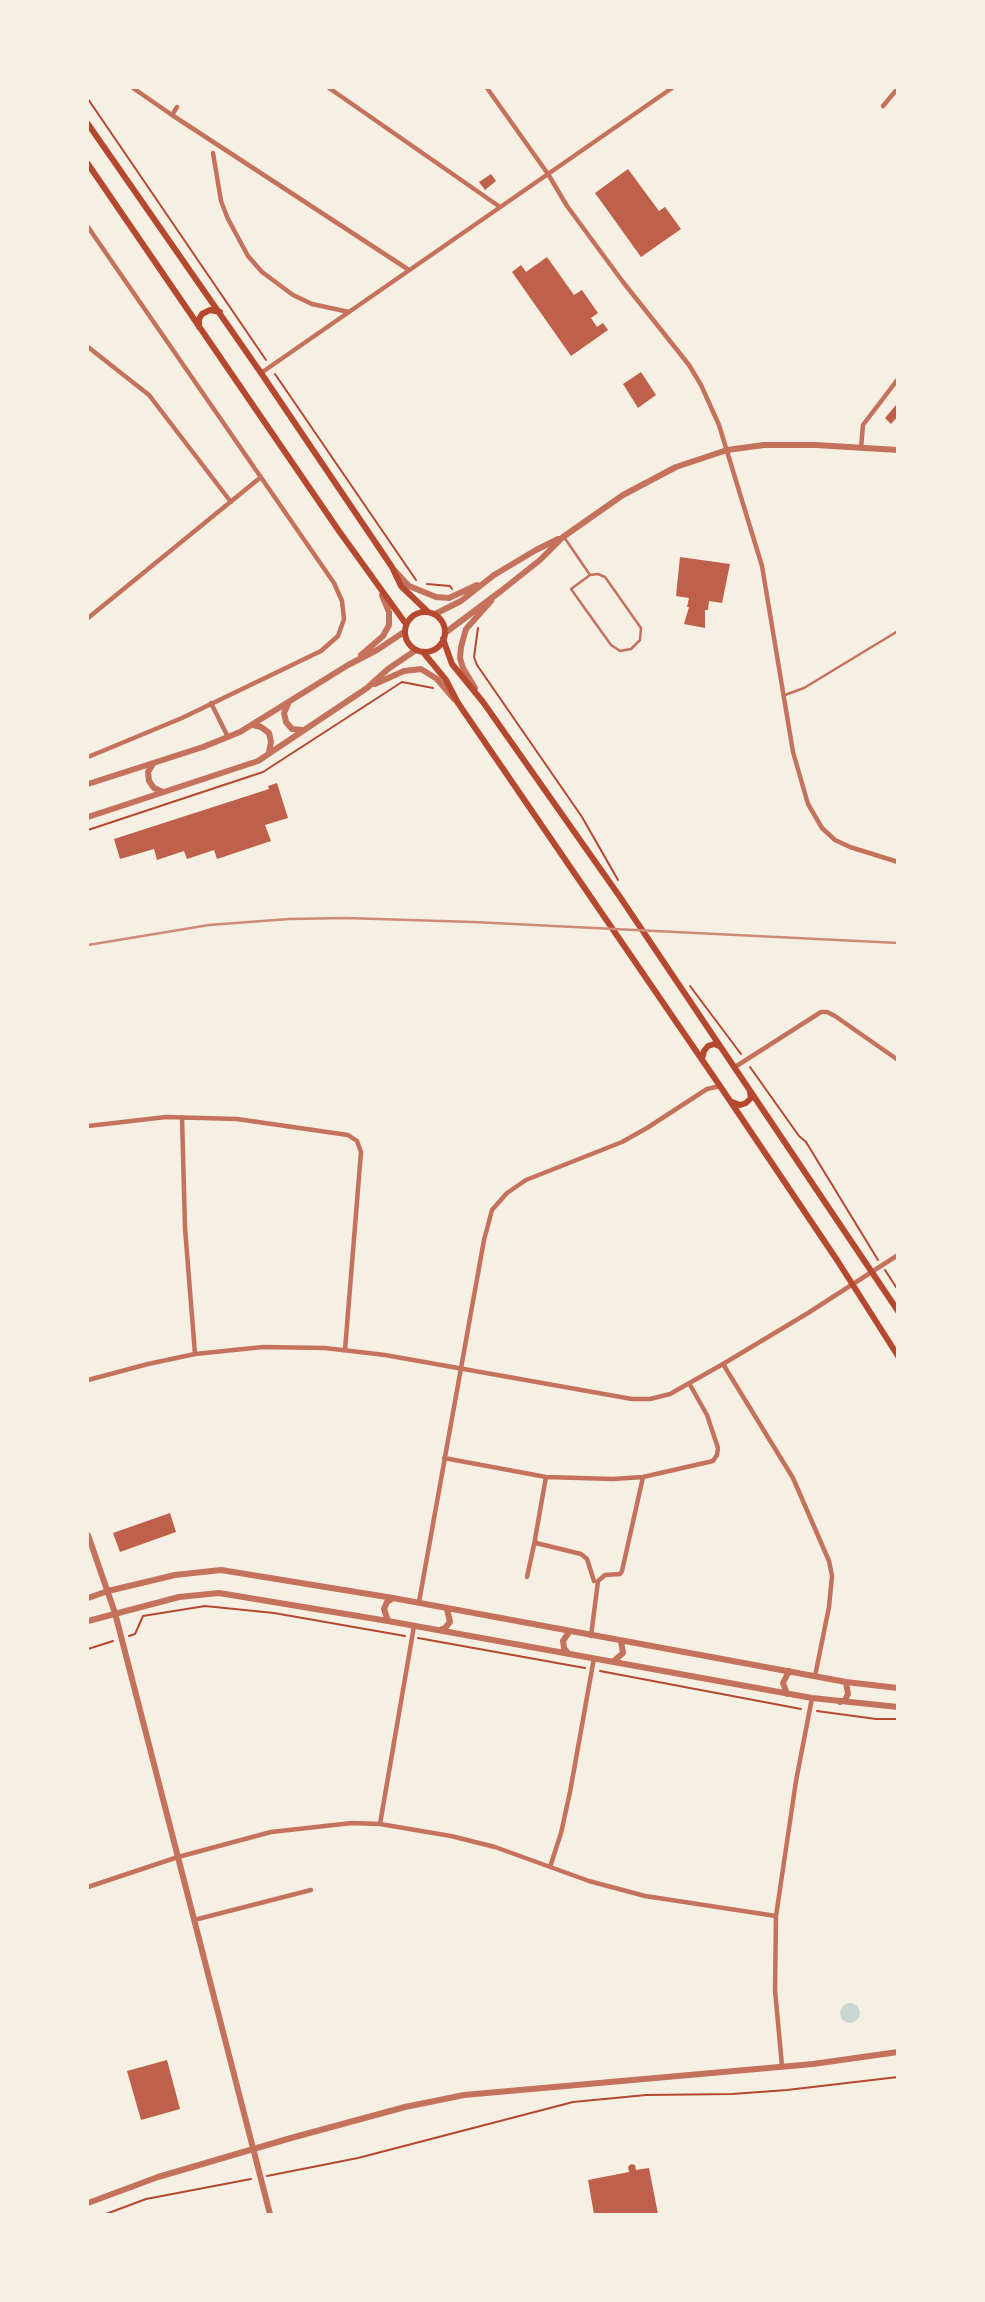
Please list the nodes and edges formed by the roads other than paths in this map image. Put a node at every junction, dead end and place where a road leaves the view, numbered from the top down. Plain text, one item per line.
1 (133, 88) edge
2 (329, 88) edge
3 (487, 88) edge
4 (672, 88) edge
5 (898, 88) edge
6 (883, 106) dead end
7 (177, 107) dead end
8 (172, 115) junction
9 (88, 124) edge
10 (213, 153) dead end
11 (88, 164) edge
12 (548, 174) junction
13 (500, 207) junction
14 (88, 227) edge
15 (409, 270) junction
16 (220, 312) junction
17 (350, 312) junction
18 (199, 327) junction
19 (88, 346) edge
20 (261, 373) junction
21 (898, 379) edge
22 (861, 448) junction
23 (727, 450) junction
24 (898, 450) edge
25 (261, 477) junction
26 (231, 502) junction
27 (563, 537) junction
28 (392, 568) junction
29 (494, 575) junction
30 (590, 575) junction
31 (375, 582) junction
32 (502, 591) junction
33 (427, 611) junction
34 (435, 614) junction
35 (88, 618) edge
36 (406, 624) junction
37 (898, 631) edge
38 (404, 632) junction
39 (444, 636) junction
40 (420, 651) junction
41 (348, 665) junction
42 (367, 688) junction
43 (782, 696) junction
44 (295, 699) junction
45 (483, 702) junction
46 (211, 703) junction
47 (458, 703) junction
48 (251, 725) junction
49 (304, 729) junction
50 (228, 737) junction
51 (268, 754) junction
52 (88, 757) edge
53 (158, 761) junction
54 (88, 784) edge
55 (169, 792) junction
56 (88, 817) edge
57 (898, 862) edge
58 (721, 1047) junction
59 (702, 1059) junction
60 (898, 1060) edge
61 (735, 1067) junction
62 (720, 1086) junction
63 (750, 1090) junction
64 (731, 1101) junction
65 (182, 1117) junction
66 (88, 1126) edge
67 (898, 1255) edge
68 (872, 1271) junction
69 (853, 1284) junction
70 (898, 1311) edge
71 (345, 1350) junction
72 (195, 1354) junction
73 (898, 1356) edge
74 (723, 1364) junction
75 (461, 1368) junction
76 (88, 1380) edge
77 (689, 1383) junction
78 (444, 1458) junction
79 (547, 1477) junction
80 (643, 1477) junction
81 (88, 1535) edge
82 (535, 1539) junction
83 (527, 1577) dead end
84 (594, 1581) dead end
85 (108, 1591) junction
86 (88, 1598) edge
87 (393, 1598) junction
88 (419, 1603) junction
89 (447, 1609) junction
90 (115, 1614) junction
91 (88, 1621) edge
92 (388, 1621) junction
93 (414, 1626) junction
94 (438, 1630) junction
95 (569, 1632) junction
96 (591, 1636) junction
97 (621, 1641) junction
98 (568, 1653) junction
99 (594, 1658) junction
100 (612, 1662) junction
101 (789, 1671) junction
102 (815, 1676) junction
103 (846, 1682) junction
104 (898, 1688) edge
105 (787, 1694) junction
106 (812, 1698) junction
107 (840, 1702) junction
108 (898, 1707) edge
109 (380, 1824) junction
110 (178, 1857) junction
111 (550, 1867) junction
112 (88, 1886) edge
113 (311, 1890) dead end
114 (776, 1916) junction
115 (194, 1920) junction
116 (898, 2052) edge
117 (782, 2066) junction
118 (254, 2150) junction
119 (88, 2203) edge
120 (270, 2214) edge

1 - 8 street
2 - 13 street
3 - 12 street
4 - 12 street
5 - 6 street
7 - 8 street
8 - 15 street
9 - 16 main road
10 - 17 street
11 - 18 main road
12 - 13 street
12 - 23 street
13 - 15 street
14 - 25 street
15 - 17 street
16 - 18 main road
16 - 20 main road
17 - 20 street
18 - 31 main road
19 - 26 street
20 - 28 main road
21 - 22 street
22 - 23 street
22 - 24 street
23 - 27 street
23 - 43 street
25 - 26 street
25 - 46 street
26 - 35 street
27 - 29 street
27 - 30 lane
27 - 32 street
28 - 29 street
28 - 33 main road
29 - 34 street
30 - 30 lane
31 - 36 main road
31 - 41 street
32 - 39 street
32 - 45 street
33 - 34 main road
33 - 36 main road
34 - 39 main road
36 - 38 main road
37 - 43 lane
38 - 40 main road
38 - 41 street
39 - 40 main road
39 - 45 main road
40 - 42 street
40 - 47 main road
41 - 44 street
42 - 47 street
42 - 49 street
43 - 57 street
44 - 48 street
44 - 49 street
45 - 58 main road
46 - 50 street
46 - 52 street
47 - 59 main road
48 - 50 street
48 - 51 street
49 - 51 street
50 - 53 street
51 - 55 street
53 - 54 street
53 - 55 street
55 - 56 street
58 - 59 main road
58 - 61 main road
59 - 62 main road
60 - 61 street
61 - 63 main road
62 - 64 main road
62 - 75 street
63 - 64 main road
63 - 68 main road
64 - 69 main road
65 - 66 street
65 - 71 street
65 - 72 street
67 - 68 street
68 - 69 street
68 - 70 main road
69 - 73 main road
69 - 74 street
71 - 72 street
71 - 75 street
72 - 76 street
74 - 77 street
74 - 102 street
75 - 77 street
75 - 78 street
77 - 80 street
78 - 79 street
78 - 88 street
79 - 80 street
79 - 82 street
80 - 96 street
81 - 85 street
82 - 83 street
82 - 84 street
85 - 86 street
85 - 87 street
85 - 90 street
87 - 88 street
87 - 92 street
88 - 89 street
89 - 94 street
89 - 95 street
90 - 91 street
90 - 92 street
90 - 110 street
92 - 93 street
93 - 94 street
93 - 109 street
94 - 98 street
95 - 96 street
95 - 98 street
96 - 97 street
97 - 100 street
97 - 101 street
98 - 99 street
99 - 100 street
99 - 111 street
100 - 105 street
101 - 102 street
101 - 105 street
102 - 103 street
103 - 104 street
103 - 107 street
105 - 106 street
106 - 107 street
106 - 114 street
107 - 108 street
109 - 110 street
109 - 111 street
110 - 112 street
110 - 115 street
111 - 114 street
113 - 115 street
114 - 117 street
115 - 118 street
116 - 117 street
117 - 118 street
118 - 119 street
118 - 120 street

